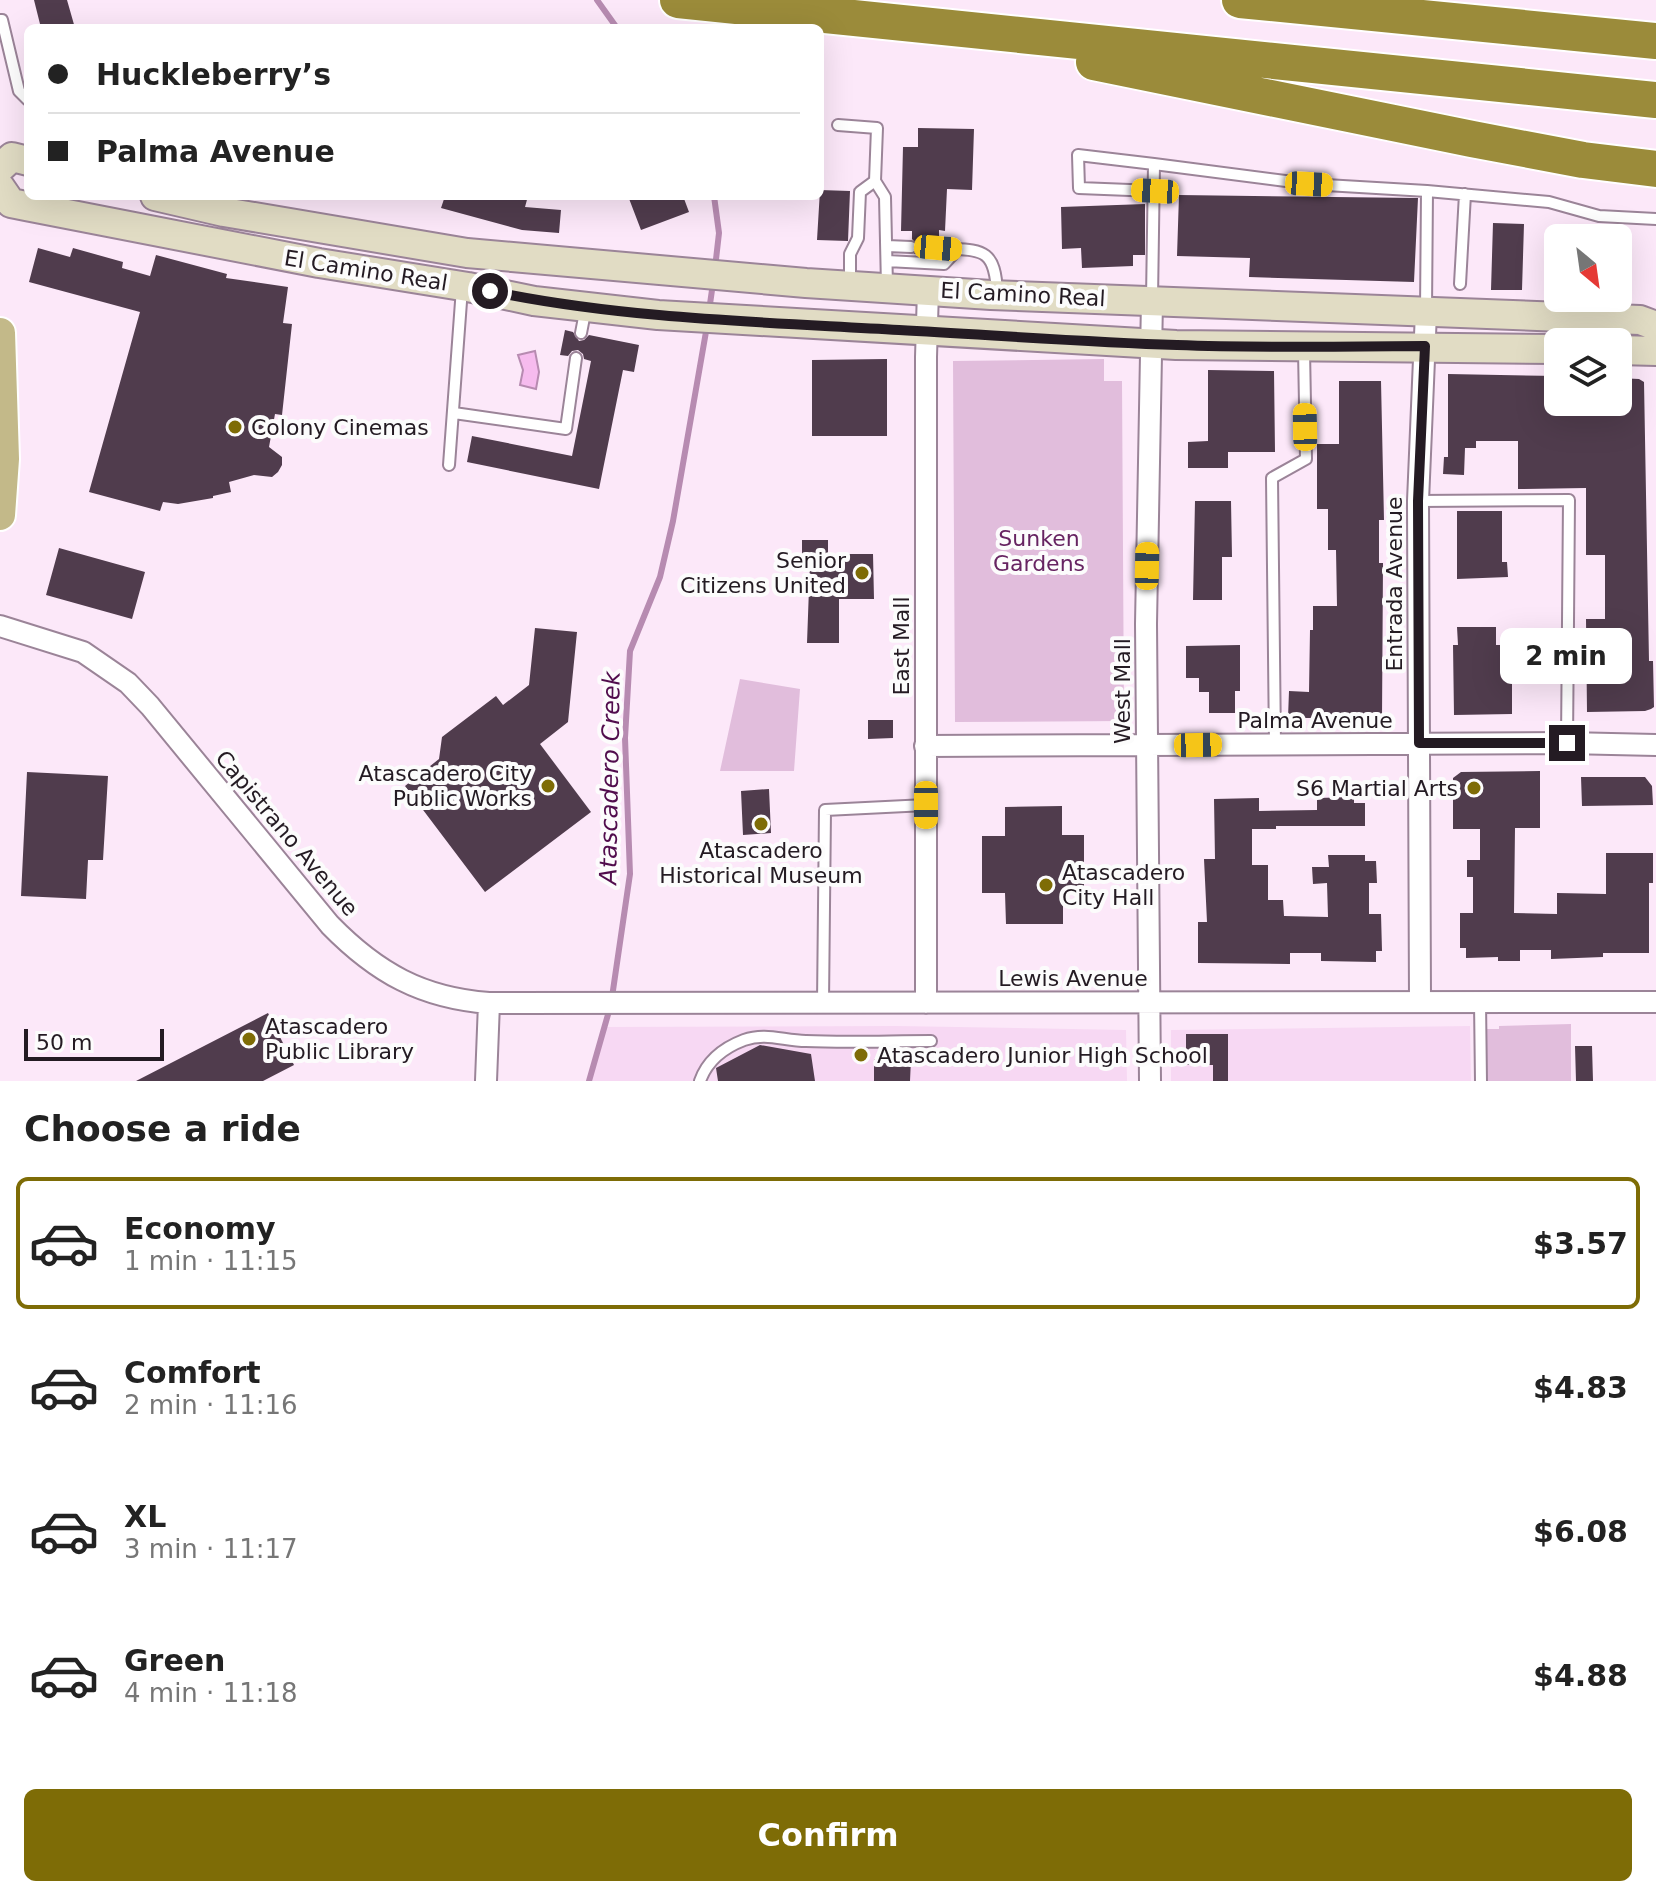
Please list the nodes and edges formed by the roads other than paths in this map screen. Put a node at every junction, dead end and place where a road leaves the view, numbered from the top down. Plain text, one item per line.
1 (678, 0) edge
2 (1240, 0) edge
3 (0, 20) edge
4 (909, 23) junction
5 (1639, 40) edge
6 (24, 96) edge
7 (1638, 99) edge
8 (838, 125) dead end
9 (24, 160) edge
10 (1154, 164) junction
11 (0, 168) edge
12 (1656, 169) edge
13 (875, 181) junction
14 (0, 187) edge
15 (1155, 191) junction
16 (1427, 191) junction
17 (1465, 194) junction
18 (172, 200) edge
19 (1656, 219) edge
20 (887, 246) junction
21 (911, 247) dead end
22 (938, 248) dead end
23 (957, 250) junction
24 (887, 274) junction
25 (1460, 284) dead end
26 (462, 286) junction
27 (850, 286) junction
28 (928, 290) junction
29 (997, 295) junction
30 (1152, 301) junction
31 (1426, 312) junction
32 (1656, 326) edge
33 (926, 331) junction
34 (0, 333) edge
35 (1150, 344) junction
36 (1425, 346) junction
37 (1304, 348) junction
38 (1544, 349) edge
39 (1632, 350) edge
40 (1656, 351) edge
41 (576, 358) dead end
42 (2, 386) edge
43 (454, 413) junction
44 (449, 465) dead end
45 (1418, 501) junction
46 (0, 515) edge
47 (0, 626) edge
48 (1419, 743) junction
49 (1567, 743) junction
50 (1275, 744) junction
51 (1147, 745) junction
52 (1656, 745) edge
53 (925, 746) junction
54 (926, 805) junction
55 (1420, 1000) junction
56 (1151, 1002) junction
57 (1480, 1002) junction
58 (1656, 1002) edge
59 (489, 1003) junction
60 (823, 1003) junction
61 (926, 1003) junction
62 (931, 1041) dead end
63 (486, 1081) edge
64 (700, 1081) edge
65 (1150, 1081) edge
66 (1481, 1081) edge

1 - 4 highway
2 - 5 highway
3 - 6 lane
4 - 7 highway
4 - 12 highway
8 - 13 lane
9 - 11 main road
10 - 15 lane
10 - 15 lane
10 - 16 lane
13 - 20 lane
13 - 27 lane
14 - 26 main road, El Camino Real
15 - 30 lane
16 - 17 lane
16 - 31 lane
17 - 19 lane
17 - 25 lane
18 - 27 main road, El Camino Real
20 - 21 lane
20 - 24 lane
22 - 23 lane
23 - 24 lane
23 - 29 lane
24 - 27 main road, El Camino Real
24 - 28 main road, El Camino Real
26 - 33 main road, El Camino Real
26 - 43 lane
28 - 29 main road, El Camino Real
28 - 33 street, East Mall
29 - 30 main road, El Camino Real
30 - 31 main road, El Camino Real
30 - 35 street, West Mall
31 - 32 main road, El Camino Real
31 - 36 street, Entrada Avenue
33 - 35 main road, El Camino Real
33 - 53 street, East Mall
34 - 42 main road
35 - 37 main road, El Camino Real
35 - 51 street, West Mall
36 - 37 main road, El Camino Real
36 - 38 main road, El Camino Real
36 - 45 street, Entrada Avenue
37 - 50 lane
39 - 40 main road
41 - 43 lane
42 - 46 main road
43 - 44 lane
45 - 48 street, Entrada Avenue
45 - 49 lane
47 - 59 street, Capistrano Avenue
48 - 49 street, Palma Avenue
48 - 50 street, Palma Avenue
48 - 55 street, Entrada Avenue
49 - 52 street, Palma Avenue
50 - 51 street, Palma Avenue
51 - 53 street, Palma Avenue
51 - 56 street, West Mall
53 - 54 street, East Mall
54 - 60 lane
54 - 61 street, East Mall
55 - 56 street, Lewis Avenue
55 - 57 street, Lewis Avenue
56 - 61 street, Lewis Avenue
56 - 65 street, West Mall
57 - 58 street, Lewis Avenue
57 - 66 lane
59 - 60 street, Lewis Avenue
59 - 63 street
60 - 61 street, Lewis Avenue
62 - 64 lane

